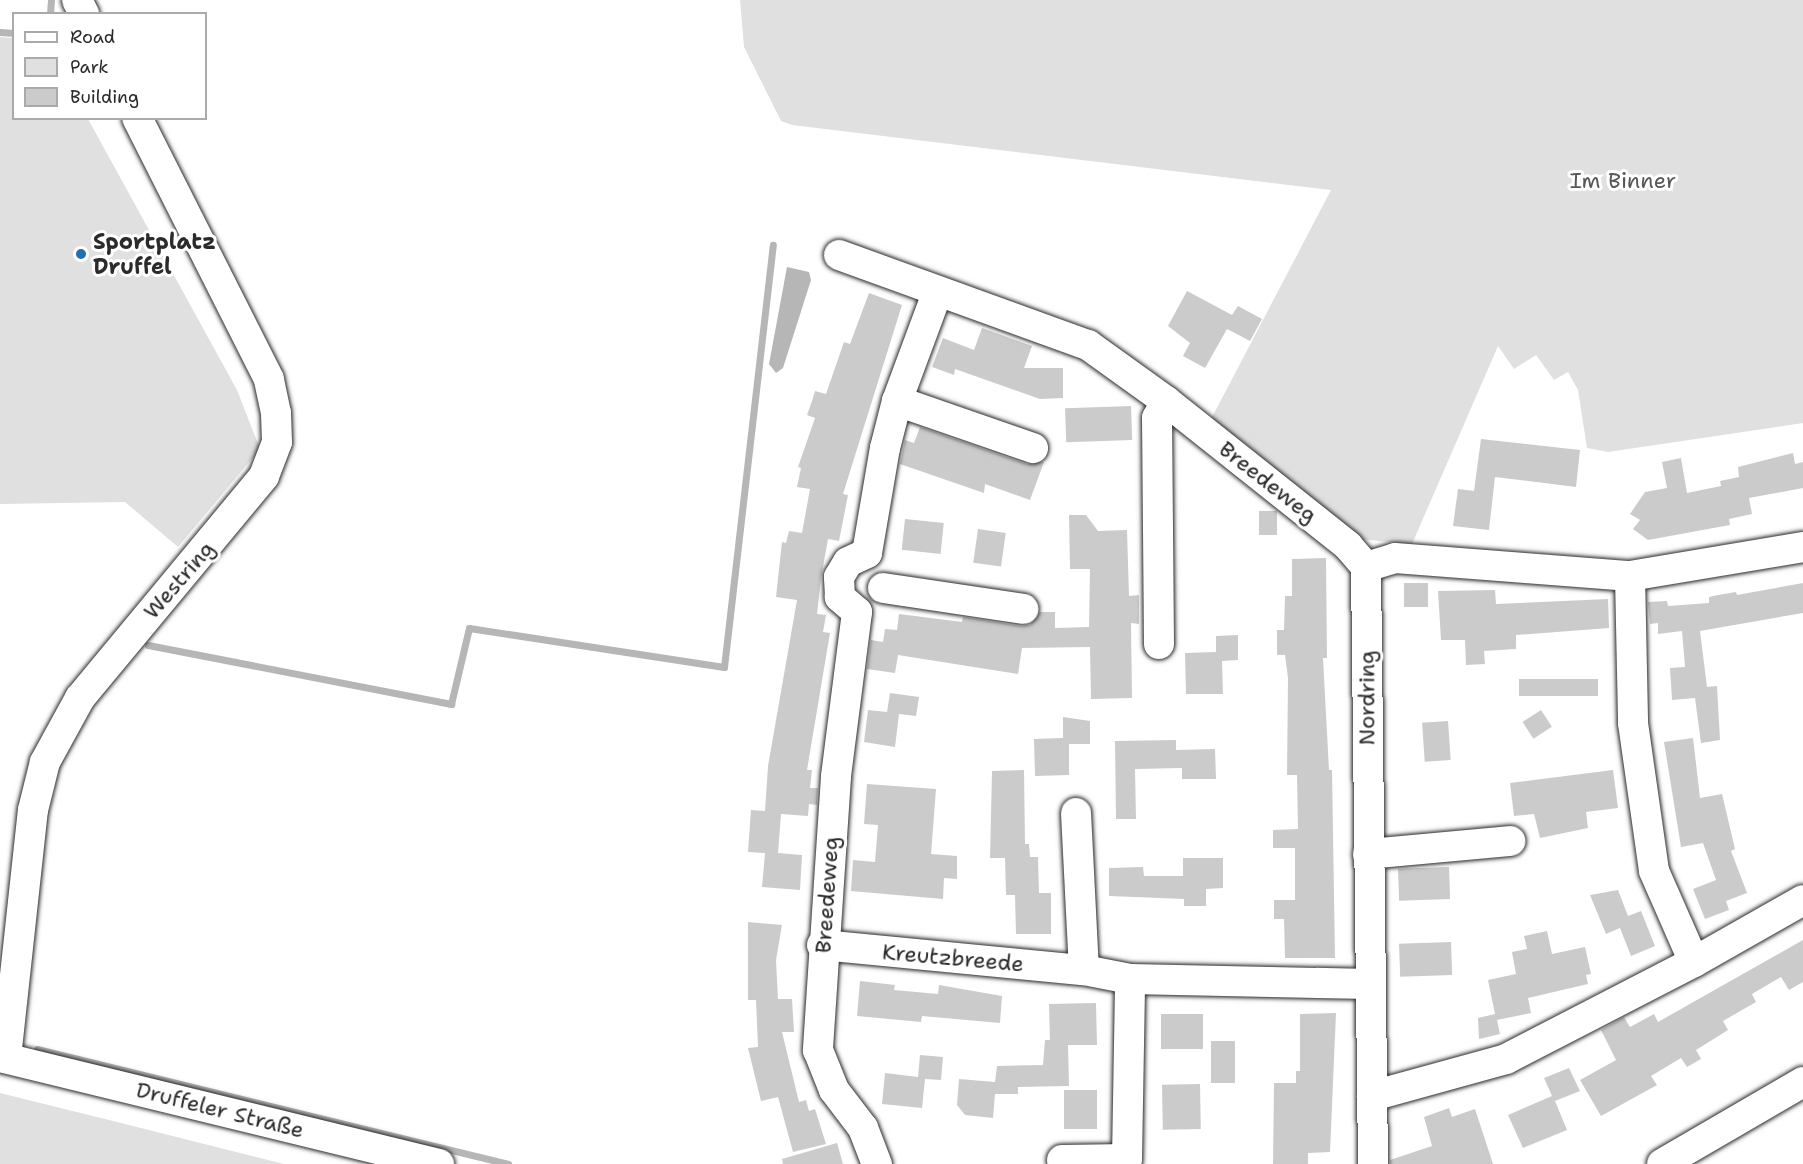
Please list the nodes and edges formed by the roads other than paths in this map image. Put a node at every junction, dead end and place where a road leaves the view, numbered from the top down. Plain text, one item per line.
1 (138, 120) edge
2 (838, 255) dead end
3 (938, 291) junction
4 (897, 401) junction
5 (1166, 401) junction
6 (1033, 448) dead end
7 (1803, 546) edge
8 (867, 554) junction
9 (1366, 567) junction
10 (1630, 576) junction
11 (883, 588) junction
12 (1023, 609) dead end
13 (857, 612) junction
14 (1158, 644) dead end
15 (1076, 813) dead end
16 (1510, 841) dead end
17 (1368, 854) junction
18 (1803, 900) edge
19 (822, 945) junction
20 (1694, 962) junction
21 (1084, 970) junction
22 (1130, 979) junction
23 (1371, 984) junction
24 (3, 1057) edge
25 (1803, 1082) edge
26 (1372, 1096) junction
27 (1062, 1161) dead end
28 (436, 1164) edge
29 (877, 1164) edge
30 (1373, 1164) edge
31 (1662, 1164) edge

1 - 24 street, Westring
2 - 3 street, Breedeweg
3 - 4 street
3 - 5 street, Breedeweg
4 - 6 street
4 - 8 street
5 - 9 street, Breedeweg
5 - 14 street
7 - 10 street
8 - 11 street
8 - 13 street
9 - 10 street
9 - 17 street, Nordring
10 - 20 street
11 - 12 street
11 - 13 street
13 - 19 street, Breedeweg
15 - 21 street
16 - 17 street
17 - 23 street, Nordring
18 - 20 street
19 - 21 street, Kreutzbreede
19 - 29 street, Breedeweg
20 - 26 street
21 - 22 street, Kreutzbreede
22 - 23 street, Kreutzbreede
22 - 27 street
23 - 26 street, Nordring
24 - 28 street, Druffeler Straße
25 - 31 street
26 - 30 street, Nordring

